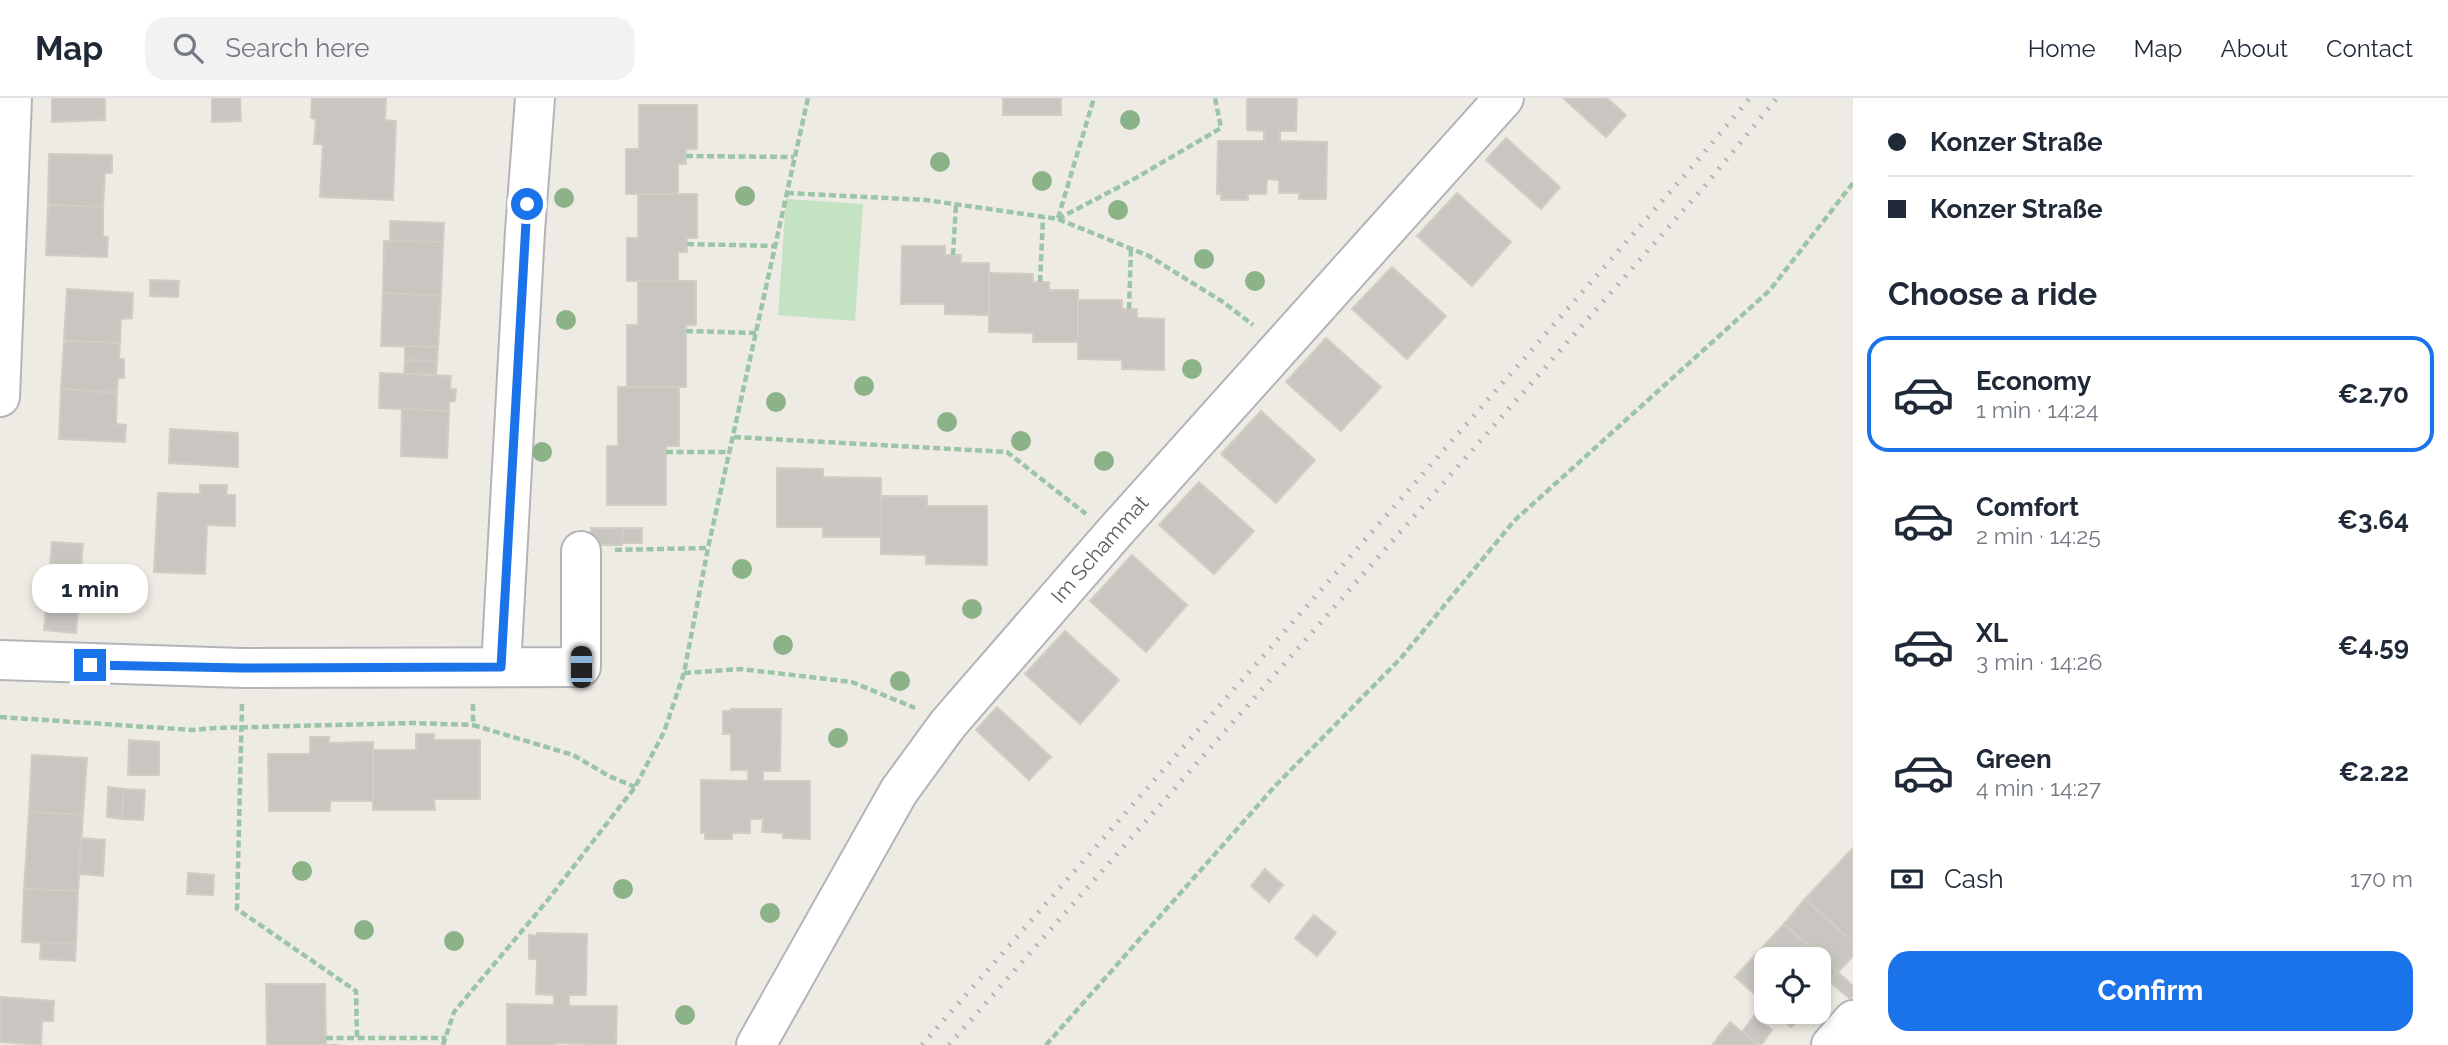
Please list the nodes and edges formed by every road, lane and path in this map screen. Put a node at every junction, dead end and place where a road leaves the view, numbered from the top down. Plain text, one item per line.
1 (12, 98) edge
2 (536, 98) edge
3 (808, 98) edge
4 (1094, 98) edge
5 (1215, 98) edge
6 (1504, 98) edge
7 (686, 156) dead end
8 (794, 157) junction
9 (1853, 183) edge
10 (787, 192) junction
11 (956, 204) junction
12 (1043, 217) junction
13 (1058, 219) junction
14 (687, 244) dead end
15 (775, 246) junction
16 (1131, 248) junction
17 (953, 255) dead end
18 (1040, 282) dead end
19 (1129, 309) dead end
20 (686, 331) dead end
21 (756, 333) junction
22 (1282, 346) junction
23 (0, 397) edge
24 (734, 437) junction
25 (666, 452) dead end
26 (731, 452) junction
27 (1112, 534) junction
28 (708, 548) junction
29 (581, 551) joint
30 (0, 660) edge
31 (486, 667) junction
32 (684, 673) junction
33 (0, 718) edge
34 (948, 724) junction
35 (473, 725) junction
36 (242, 727) junction
37 (635, 787) junction
38 (1853, 1020) edge
39 (357, 1037) junction
40 (326, 1038) dead end
41 (446, 1038) junction
42 (443, 1045) edge
43 (756, 1045) edge
44 (1046, 1045) edge
45 (1831, 1045) edge

1 - 23 street
2 - 31 street
3 - 8 path
4 - 13 path
5 - 13 path
6 - 22 street, Im Schammat
7 - 8 path
8 - 10 path
9 - 44 path
10 - 11 path
10 - 15 path
11 - 12 path
11 - 17 path
12 - 13 path
12 - 18 path
13 - 16 path
14 - 15 path
15 - 21 path
16 - 19 path
16 - 22 path
20 - 21 path
21 - 24 path
22 - 27 street, Im Schammat
24 - 26 path
24 - 27 path
25 - 26 path
26 - 28 path
27 - 34 street, Im Schammat
28 - 29 path
28 - 32 path
29 - 31 street
30 - 31 street
31 - 35 path
32 - 34 path
32 - 37 path
33 - 36 path
34 - 43 street, Im Schammat
35 - 36 path
35 - 37 path
36 - 39 path
37 - 41 path
38 - 45 street
39 - 40 path
39 - 41 path
41 - 42 path

